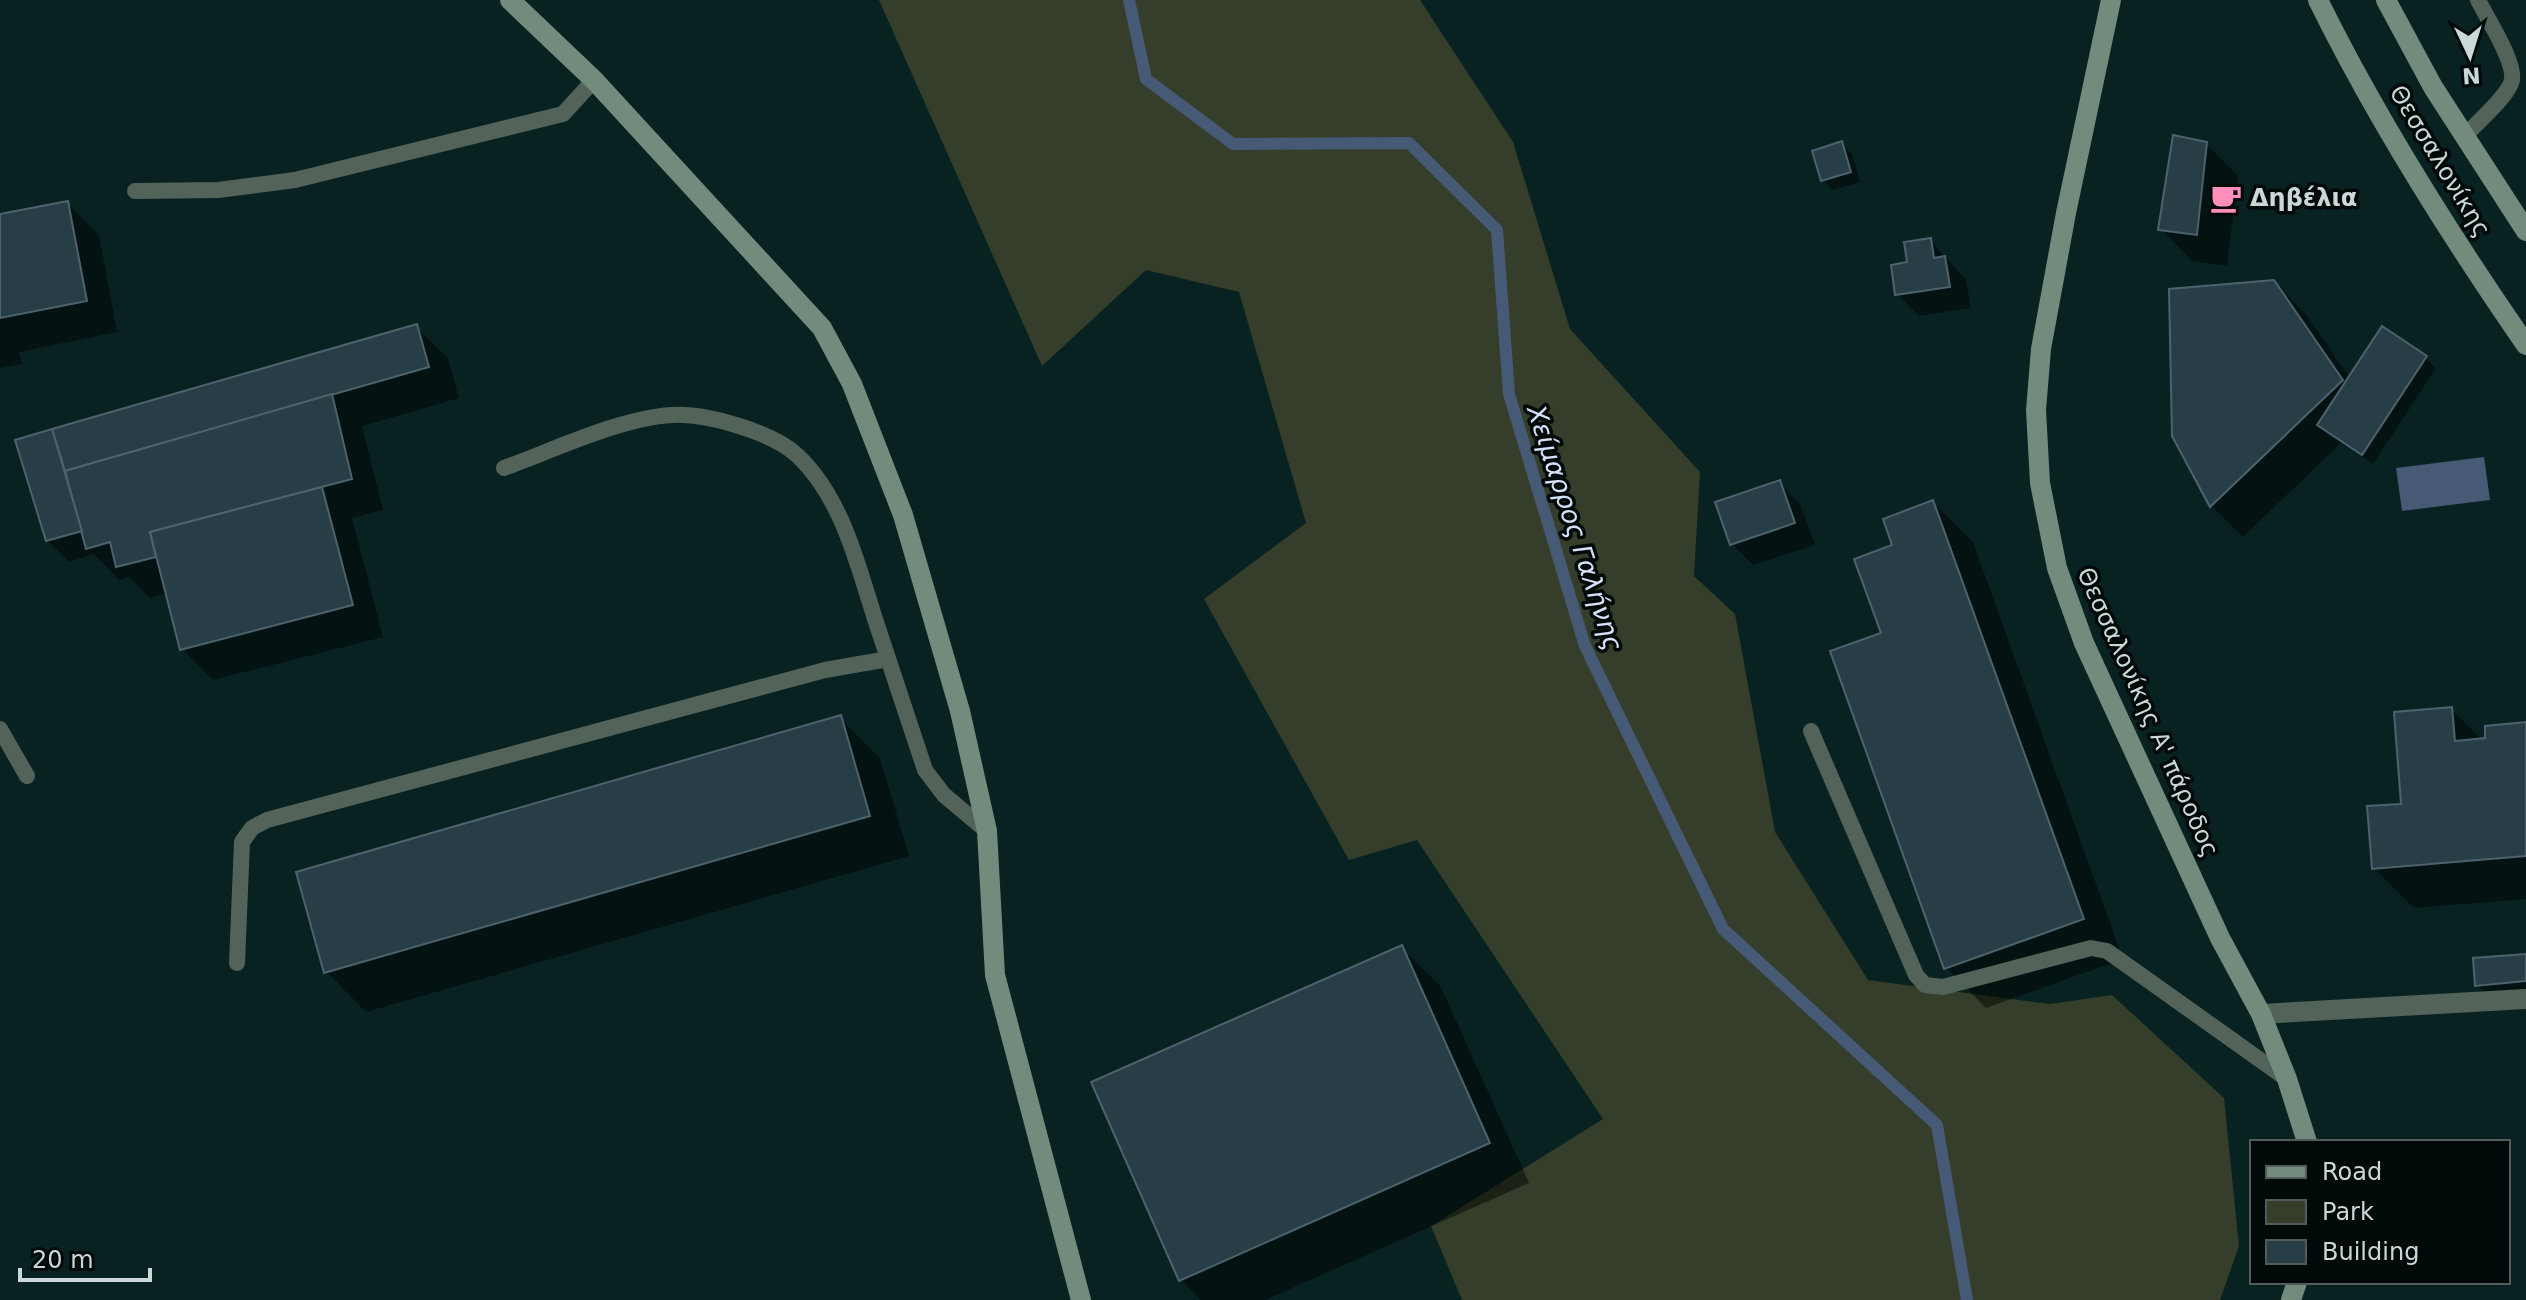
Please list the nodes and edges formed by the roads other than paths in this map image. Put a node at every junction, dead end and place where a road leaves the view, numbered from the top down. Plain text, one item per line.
1 (510, 0) edge
2 (2111, 0) edge
3 (2318, 0) edge
4 (2386, 0) edge
5 (2478, 0) edge
6 (594, 80) junction
7 (2464, 137) junction
8 (135, 191) dead end
9 (2526, 231) edge
10 (2526, 345) edge
11 (504, 468) dead end
12 (888, 659) junction
13 (0, 729) edge
14 (1811, 731) dead end
15 (27, 776) dead end
16 (987, 831) junction
17 (237, 963) dead end
18 (2526, 999) edge
19 (2261, 1014) junction
20 (2287, 1079) junction
21 (2306, 1140) edge
22 (1081, 1300) edge

1 - 6 street
2 - 19 street, Θεσσαλονίκης Α' πάροδος
3 - 10 street, Θεσσαλονίκης
4 - 7 street, Θεσσαλονίκης
5 - 7 lane
6 - 8 lane
6 - 16 street
7 - 9 street, Θεσσαλονίκης
11 - 12 lane
12 - 16 lane
12 - 17 lane
13 - 15 lane
14 - 20 lane
16 - 22 street
18 - 19 street
19 - 20 street, Θεσσαλονίκης Α' πάροδος
20 - 21 street, Θεσσαλονίκης Α' πάροδος

